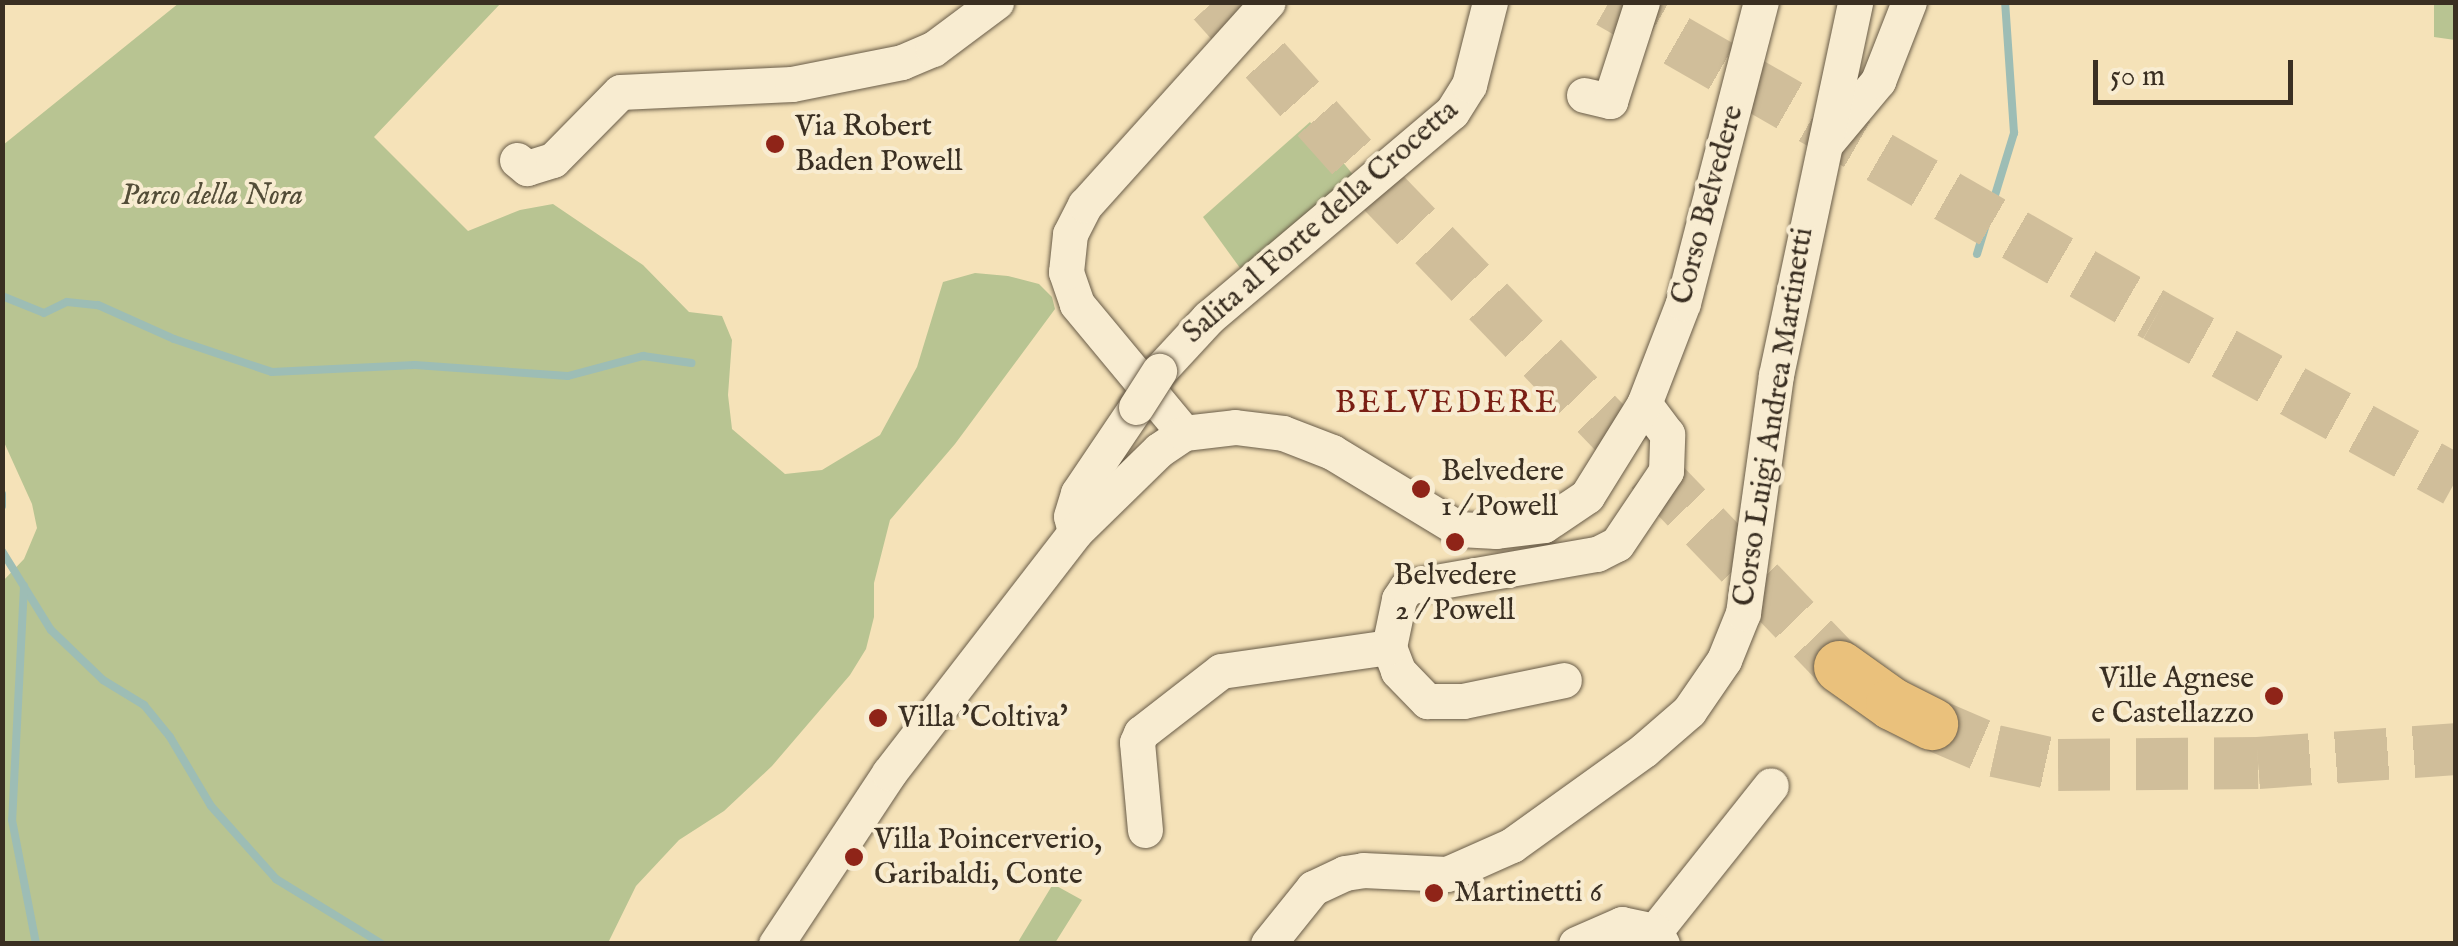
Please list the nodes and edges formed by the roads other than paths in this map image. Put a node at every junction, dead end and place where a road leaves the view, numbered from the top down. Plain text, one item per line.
1 (996, 2) edge
2 (1268, 2) edge
3 (1490, 2) edge
4 (1642, 2) edge
5 (1761, 2) edge
6 (1855, 2) edge
7 (1909, 2) edge
8 (1584, 95) dead end
9 (1823, 147) junction
10 (516, 160) dead end
11 (1644, 404) junction
12 (1184, 433) junction
13 (1075, 532) junction
14 (1389, 647) junction
15 (1840, 667) tunnel mouth
16 (1564, 680) dead end
17 (1932, 724) tunnel mouth
18 (1771, 786) dead end
19 (1145, 830) dead end
20 (1659, 937) edge
21 (776, 944) edge
22 (1268, 944) edge
23 (1576, 944) edge

1 - 10 street
2 - 12 street
3 - 13 street, Salita al Forte della Crocetta, bridge
4 - 8 street
5 - 11 street, Corso Belvedere
6 - 9 street, Corso Luigi Andrea Martinetti
7 - 9 street, Corso Luigi Andrea Martinetti
9 - 22 street, Corso Luigi Andrea Martinetti
11 - 12 street, Corso Belvedere
11 - 14 street
12 - 13 street
13 - 21 street
14 - 16 street
14 - 19 street
15 - 17 highway
18 - 20 street
20 - 23 street

